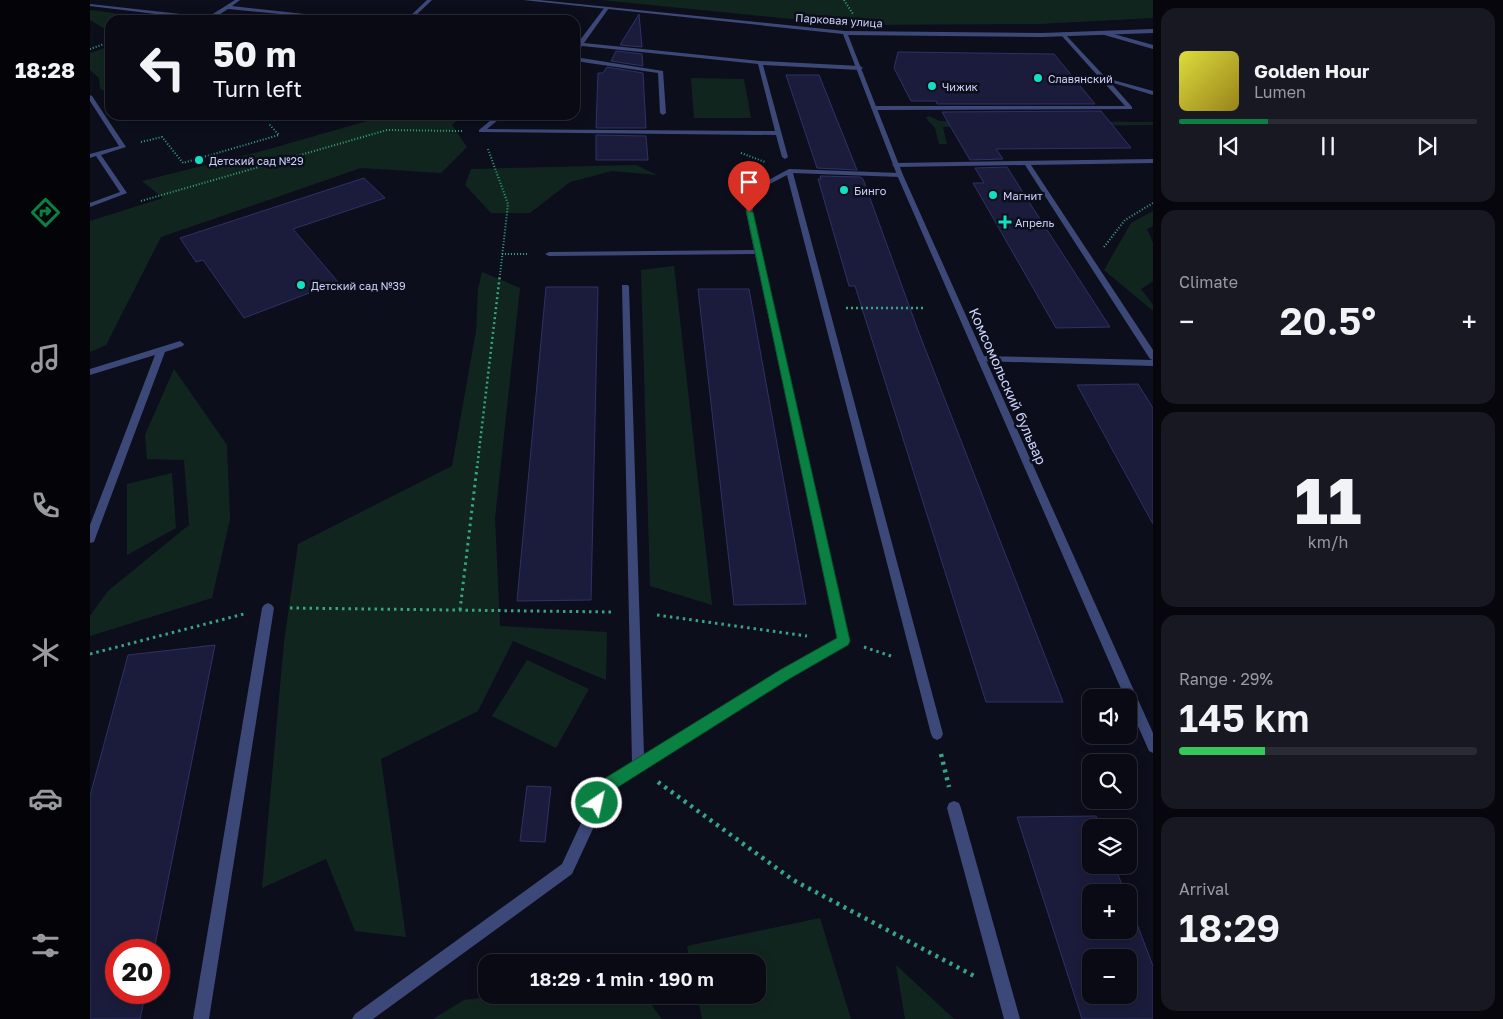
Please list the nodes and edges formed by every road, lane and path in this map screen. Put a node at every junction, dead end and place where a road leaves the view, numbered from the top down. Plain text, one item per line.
1 (238, 0) edge
2 (430, 0) edge
3 (525, 0) edge
4 (90, 5) edge
5 (227, 7) junction
6 (607, 8) junction
7 (175, 15) edge
8 (215, 15) edge
9 (308, 15) edge
10 (414, 15) edge
11 (1153, 30) edge
12 (845, 33) junction
13 (1103, 33) junction
14 (1063, 34) junction
15 (105, 44) edge
16 (580, 44) joint
17 (1153, 47) edge
18 (90, 49) edge
19 (580, 61) edge
20 (760, 62) junction
21 (860, 68) junction
22 (1104, 79) junction
23 (1153, 94) edge
24 (90, 97) edge
25 (874, 108) junction
26 (663, 113) dead end
27 (105, 119) edge
28 (105, 120) edge
29 (495, 120) edge
30 (269, 124) dead end
31 (481, 131) junction
32 (779, 133) junction
33 (123, 146) junction
34 (94, 155) edge
35 (785, 157) dead end
36 (1153, 161) edge
37 (1028, 163) junction
38 (898, 170) junction
39 (789, 171) junction
40 (141, 202) dead end
41 (1153, 203) edge
42 (90, 205) edge
43 (758, 252) junction
44 (502, 254) junction
45 (550, 254) joint
46 (1092, 263) junction
47 (625, 287) dead end
48 (825, 308) junction
49 (924, 308) dead end
50 (180, 344) dead end
51 (160, 350) junction
52 (1153, 357) edge
53 (981, 359) junction
54 (1153, 363) edge
55 (90, 372) edge
56 (90, 538) edge
57 (268, 608) junction
58 (460, 610) junction
59 (634, 612) junction
60 (844, 641) junction
61 (90, 654) edge
62 (918, 664) junction
63 (937, 734) joint
64 (1153, 747) edge
65 (638, 767) junction
66 (954, 808) joint
67 (1005, 992) junction
68 (201, 1019) edge
69 (360, 1019) edge
70 (1012, 1019) edge

1 - 5 street
2 - 10 street
3 - 6 street, Парковая улица
4 - 7 street
5 - 8 street
5 - 9 street
6 - 12 street, Парковая улица
6 - 16 street
11 - 13 street, Парковая улица
12 - 14 street, Парковая улица
12 - 21 street, Комсомольский бульвар
13 - 14 street, Парковая улица
13 - 17 street
14 - 22 street
15 - 18 path
16 - 20 street
19 - 26 street
20 - 21 street
20 - 32 street
21 - 25 street, Комсомольский бульвар
22 - 23 street
22 - 25 street
24 - 27 street
25 - 38 street, Комсомольский бульвар
28 - 33 street
29 - 31 street
30 - 33 path
31 - 32 street
31 - 40 path
31 - 44 path
32 - 35 street
33 - 34 street
34 - 42 street
36 - 37 street
37 - 38 street
37 - 46 street
38 - 39 street
38 - 53 street, Комсомольский бульвар
39 - 43 street
39 - 48 street
41 - 46 path
43 - 45 street
43 - 60 street
44 - 45 path
44 - 58 path
46 - 52 street
47 - 59 street
48 - 49 path
48 - 62 street
50 - 51 street
51 - 55 street
51 - 56 street
53 - 54 street
53 - 64 street, Комсомольский бульвар
57 - 58 path
57 - 61 path
57 - 68 street
58 - 59 path
59 - 60 path
59 - 65 street
60 - 62 path
60 - 65 street
62 - 63 street
63 - 66 path
65 - 67 path
65 - 69 street
66 - 67 street
67 - 70 street

